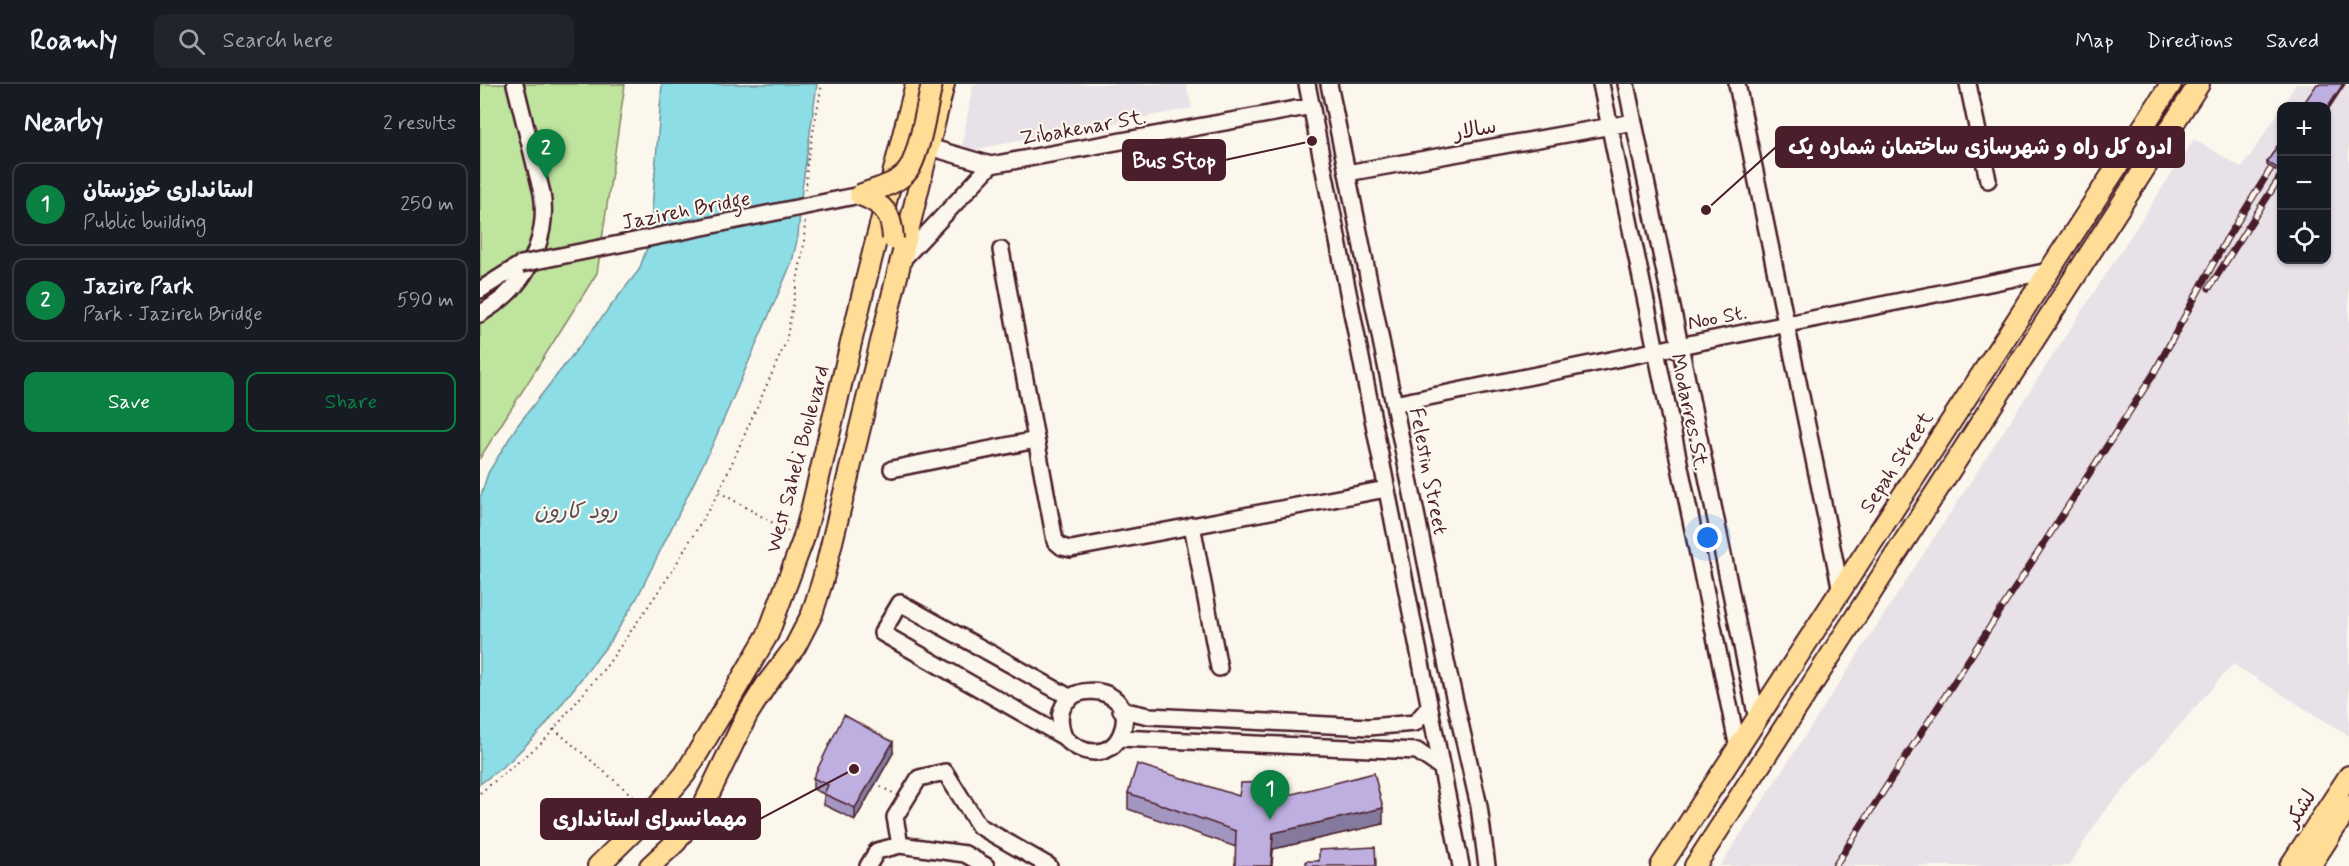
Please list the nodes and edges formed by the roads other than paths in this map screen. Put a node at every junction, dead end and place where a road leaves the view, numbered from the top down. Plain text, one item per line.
1 (515, 84) edge
2 (916, 84) edge
3 (932, 84) edge
4 (944, 84) edge
5 (1307, 84) edge
6 (1329, 84) edge
7 (1601, 84) edge
8 (1626, 84) edge
9 (1737, 84) edge
10 (1968, 84) edge
11 (2171, 84) edge
12 (2199, 84) edge
13 (2158, 93) edge
14 (1312, 106) junction
15 (1634, 122) junction
16 (1610, 127) junction
17 (929, 147) junction
18 (991, 165) junction
19 (1347, 173) junction
20 (1988, 180) dead end
21 (860, 195) junction
22 (1001, 250) dead end
23 (902, 260) junction
24 (2049, 271) junction
25 (480, 290) edge
26 (480, 314) edge
27 (1786, 324) junction
28 (1678, 346) junction
29 (1656, 351) junction
30 (1394, 404) junction
31 (1036, 440) junction
32 (892, 468) dead end
33 (1386, 489) junction
34 (811, 511) junction
35 (1192, 525) junction
36 (1841, 591) junction
37 (1433, 596) junction
38 (1408, 600) junction
39 (1220, 668) dead end
40 (1071, 698) junction
41 (1429, 707) junction
42 (1121, 710) junction
43 (1756, 719) junction
44 (1374, 726) junction
45 (1064, 737) junction
46 (1119, 738) junction
47 (1737, 748) junction
48 (1376, 749) junction
49 (1442, 768) junction
50 (2349, 776) edge
51 (2349, 806) edge
52 (900, 845) junction
53 (598, 866) edge
54 (650, 866) edge
55 (868, 866) edge
56 (986, 866) edge
57 (1048, 866) edge
58 (1461, 866) edge
59 (1487, 866) edge
60 (1661, 866) edge
61 (1695, 866) edge
62 (2290, 866) edge
63 (2310, 866) edge

1 - 26 street
2 - 34 main road, West Saheli Boulevard
3 - 21 main road, bridge
4 - 17 main road
5 - 14 street
6 - 19 street, Felestin Street
7 - 16 street, Modarres St.
8 - 15 street, Modarres St.
9 - 27 street
10 - 20 street
11 - 13 main road, Sepah Street
12 - 61 main road
13 - 24 main road, Sepah Street
14 - 18 street, Zibakenar St.
14 - 33 street
15 - 16 street, سالار
15 - 28 street, Modarres St.
16 - 19 street, سالار
16 - 29 street, Modarres St.
17 - 18 street
17 - 23 main road
18 - 23 street
19 - 30 street, Felestin Street
21 - 25 street, Jazireh Bridge, bridge
21 - 34 main road, bridge
22 - 31 street
23 - 54 main road
24 - 27 street, Noo St.
24 - 36 main road, Sepah Street
27 - 28 street, Noo St.
27 - 36 street
28 - 29 street, Noo St.
28 - 43 street, Modarres St.
29 - 30 street, Noo St.
29 - 47 street, Modarres St.
30 - 37 street, Felestin Street
31 - 32 street
31 - 35 street
33 - 35 street
33 - 38 street
34 - 53 main road, West Saheli Boulevard
35 - 39 street
36 - 43 main road, Sepah Street
37 - 38 street
37 - 59 street, Felestin Street
38 - 41 street
40 - 42 street
40 - 45 street
40 - 45 street
41 - 44 street
41 - 49 street
42 - 44 street
42 - 46 street
43 - 47 main road, Sepah Street
44 - 48 street
45 - 46 street
46 - 48 street
47 - 60 main road, Sepah Street
48 - 49 street
49 - 58 street
50 - 62 main road, لشکر
51 - 63 main road, لشکر
52 - 55 street
52 - 56 street
52 - 57 street

